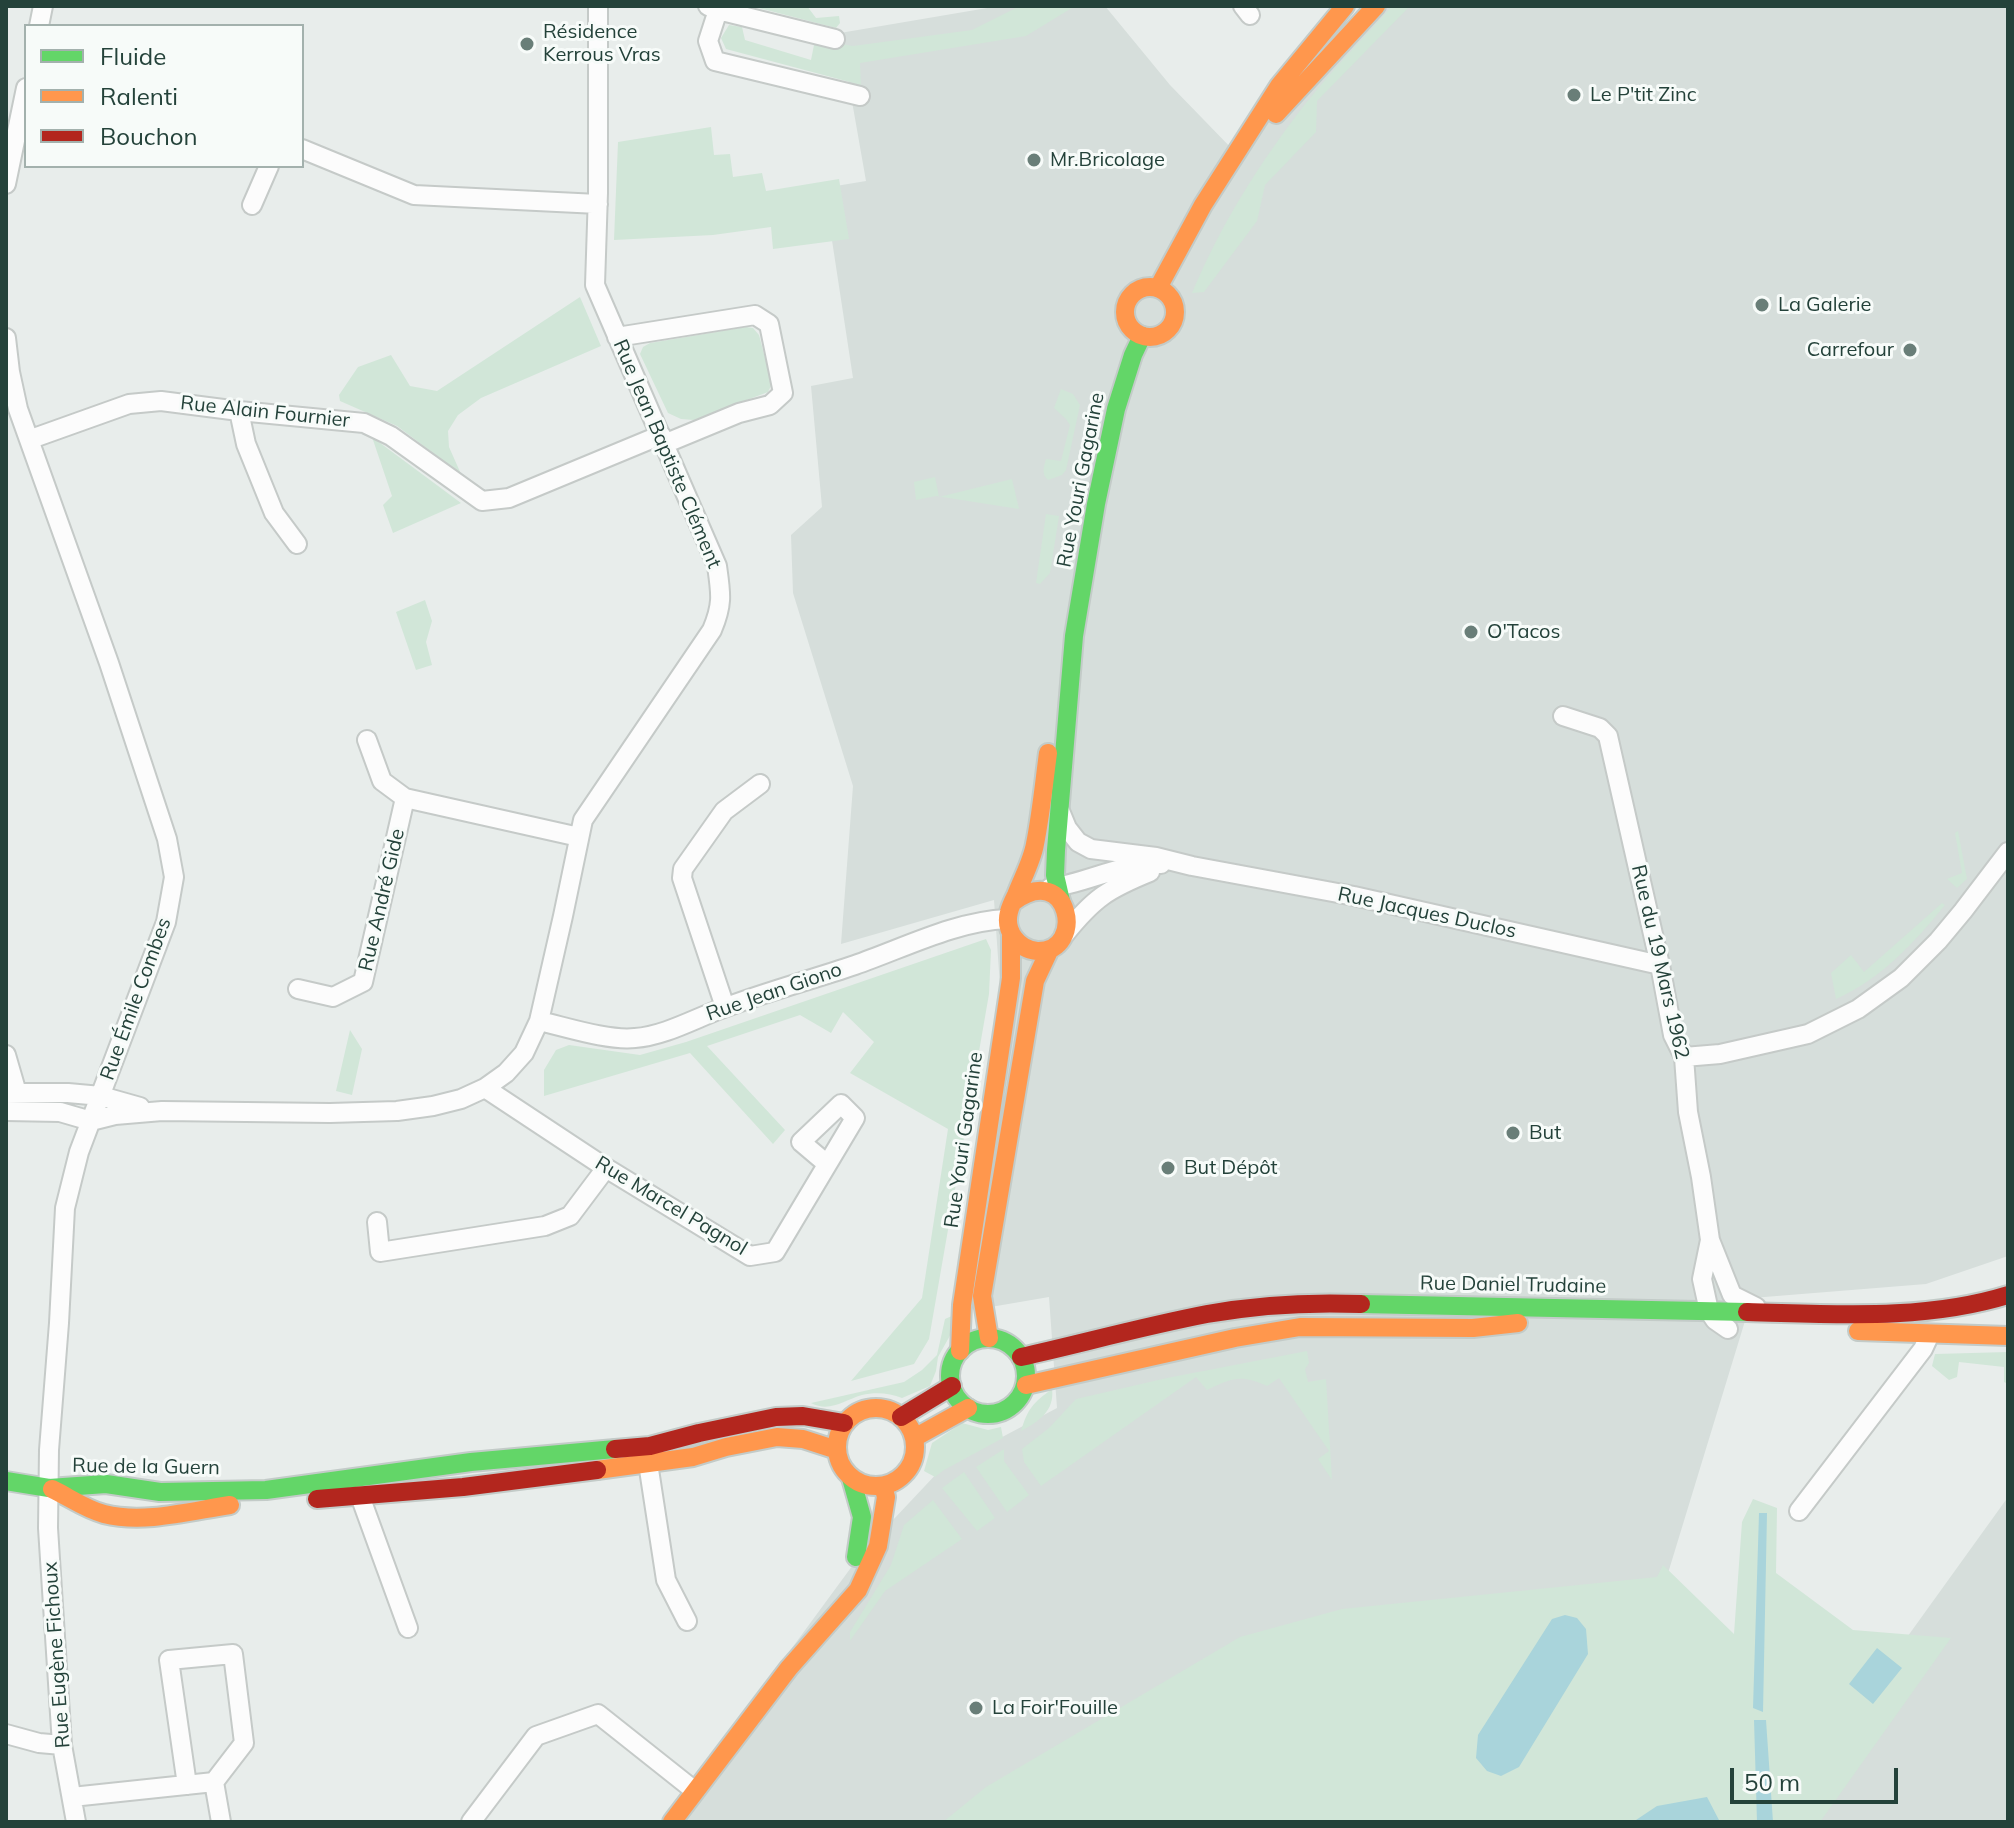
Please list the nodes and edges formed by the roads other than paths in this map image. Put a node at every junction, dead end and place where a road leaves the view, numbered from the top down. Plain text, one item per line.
1 (598, 6) edge
2 (1345, 6) edge
3 (1376, 6) edge
4 (713, 8) edge
5 (835, 39) dead end
6 (860, 96) dead end
7 (24, 98) edge
8 (304, 150) edge
9 (1236, 153) junction
10 (268, 168) edge
11 (6, 184) edge
12 (598, 204) junction
13 (252, 205) dead end
14 (1158, 288) junction
15 (1142, 336) junction
16 (617, 337) junction
17 (6, 338) edge
18 (8, 373) edge
19 (239, 411) junction
20 (31, 439) junction
21 (662, 440) junction
22 (297, 544) dead end
23 (1074, 636) junction
24 (1563, 716) dead end
25 (367, 740) dead end
26 (760, 784) dead end
27 (405, 798) junction
28 (1059, 806) junction
29 (579, 837) junction
30 (2008, 852) edge
31 (1192, 866) junction
32 (1060, 894) junction
33 (1010, 919) junction
34 (1065, 934) junction
35 (1050, 949) junction
36 (1660, 965) junction
37 (298, 989) dead end
38 (725, 1007) junction
39 (539, 1021) junction
40 (6, 1055) edge
41 (1684, 1057) junction
42 (485, 1088) junction
43 (12, 1093) edge
44 (101, 1096) junction
45 (6, 1111) edge
46 (162, 1111) junction
47 (91, 1121) junction
48 (827, 1164) dead end
49 (606, 1168) junction
50 (377, 1222) dead end
51 (1710, 1240) junction
52 (2008, 1295) edge
53 (1709, 1311) junction
54 (1770, 1312) junction
55 (1728, 1329) junction
56 (1930, 1334) junction
57 (2008, 1336) edge
58 (989, 1338) junction
59 (960, 1351) junction
60 (1021, 1357) junction
61 (1026, 1385) junction
62 (952, 1386) junction
63 (968, 1408) junction
64 (901, 1417) junction
65 (844, 1423) junction
66 (914, 1438) junction
67 (837, 1450) junction
68 (648, 1463) junction
69 (851, 1478) junction
70 (6, 1481) edge
71 (883, 1486) junction
72 (49, 1488) junction
73 (360, 1496) junction
74 (1799, 1511) dead end
75 (687, 1621) dead end
76 (408, 1628) dead end
77 (789, 1668) junction
78 (6, 1734) edge
79 (62, 1745) junction
80 (214, 1782) junction
81 (187, 1785) junction
82 (695, 1791) junction
83 (72, 1797) junction
84 (76, 1822) edge
85 (221, 1822) edge
86 (471, 1822) edge
87 (672, 1822) edge

1 - 12 street, Rue Jean Baptiste Clément
2 - 9 main road
3 - 9 main road
4 - 5 street
4 - 6 street
7 - 11 street
8 - 12 street
9 - 14 main road
10 - 13 street
12 - 16 street, Rue Jean Baptiste Clément
14 - 15 main road
14 - 15 main road
15 - 23 main road, Rue Youri Gagarine
16 - 21 street, Rue Jean Baptiste Clément
16 - 21 street, Rue Alain Fournier
17 - 18 street, Rue Émile Combes
18 - 20 street, Rue Émile Combes
19 - 20 street, Rue Alain Fournier
19 - 21 street, Rue Alain Fournier
19 - 22 street
20 - 44 street, Rue Émile Combes
21 - 29 street, Rue Jean Baptiste Clément
23 - 28 main road, Rue Youri Gagarine
23 - 33 main road, Rue Youri Gagarine
24 - 36 street, Rue du 19 Mars 1962
25 - 27 street
26 - 38 street
27 - 29 street
27 - 37 street, Rue André Gide
28 - 31 street, Rue Jacques Duclos
28 - 32 main road, Rue Youri Gagarine
29 - 39 street, Rue Jean Baptiste Clément
30 - 41 street
31 - 32 street, Rue Jacques Duclos
31 - 34 street, Rue Jacques Duclos
31 - 36 street, Rue Jacques Duclos
32 - 33 main road
32 - 34 main road
33 - 35 main road
33 - 38 street, Rue Jean Giono
33 - 59 main road, Rue Youri Gagarine
34 - 35 main road
35 - 58 main road, Rue Youri Gagarine
36 - 41 street, Rue du 19 Mars 1962
38 - 39 street, Rue Jean Giono
39 - 42 street, Rue Jean Baptiste Clément
40 - 43 street
41 - 51 street, Rue du 19 Mars 1962
42 - 46 street, Rue Jean Baptiste Clément
42 - 49 street, Rue Marcel Pagnol
43 - 44 street
44 - 46 street
44 - 47 street, Rue Émile Combes
45 - 47 street
46 - 47 street
47 - 72 street, Rue Émile Combes
48 - 49 street, Rue Marcel Pagnol
49 - 50 street
51 - 53 street, Rue du 19 Mars 1962
51 - 54 street, Rue du 19 Mars 1962
52 - 54 main road, Rue Daniel Trudaine
53 - 54 main road, Rue Daniel Trudaine
53 - 55 street
53 - 60 main road, Rue Daniel Trudaine
55 - 56 main road
55 - 61 main road
56 - 57 main road
56 - 74 street
58 - 59 main road
58 - 60 main road
59 - 62 main road
60 - 61 main road
61 - 63 main road
62 - 63 main road
62 - 64 main road
63 - 66 main road
64 - 65 main road
64 - 66 main road
65 - 67 main road
65 - 72 main road, Rue de la Guern
66 - 71 main road
67 - 68 main road, Rue de la Guern
67 - 69 main road
68 - 73 main road, Rue de la Guern
68 - 75 street
69 - 71 main road
69 - 77 main road
70 - 72 main road
71 - 77 main road
72 - 73 main road, Rue de la Guern
72 - 79 street, Rue Eugène Fichoux
73 - 76 street
77 - 82 main road
78 - 79 street
79 - 83 street, Rue Eugène Fichoux
80 - 81 street
80 - 81 street
80 - 85 street
81 - 83 street
82 - 86 street
82 - 87 main road
83 - 84 street, Rue Eugène Fichoux

